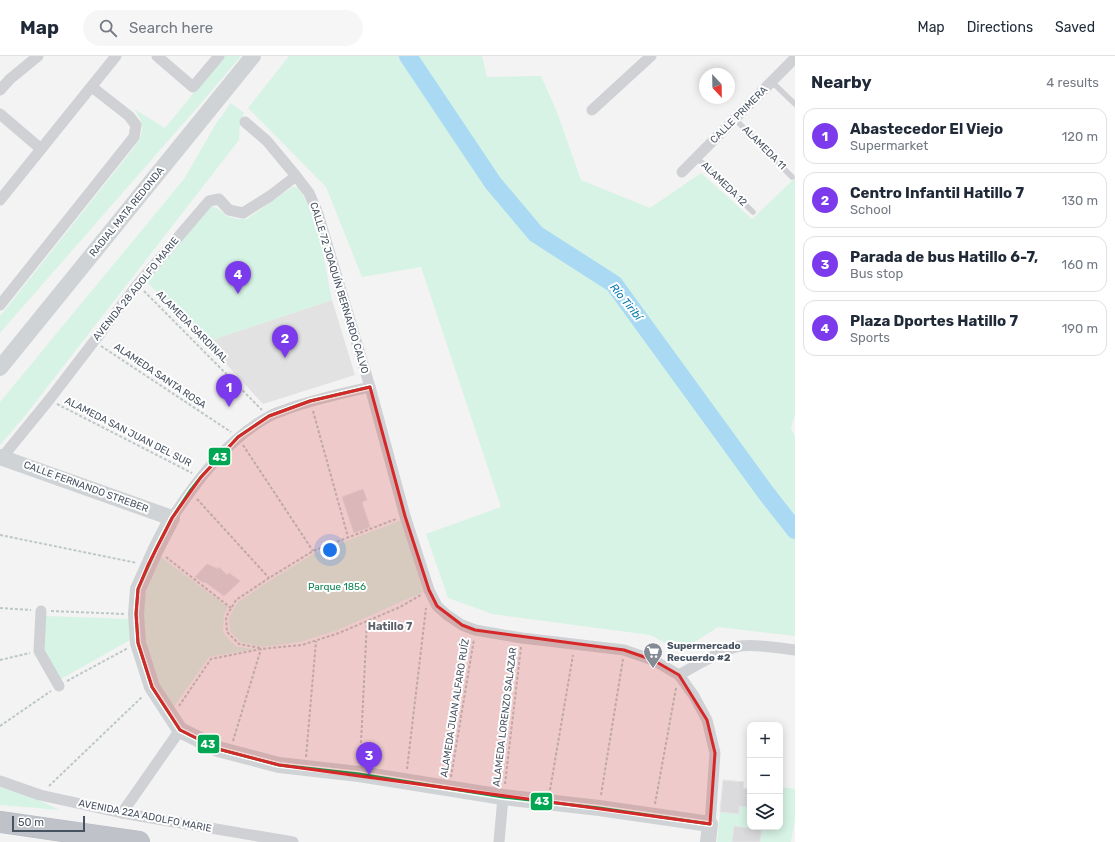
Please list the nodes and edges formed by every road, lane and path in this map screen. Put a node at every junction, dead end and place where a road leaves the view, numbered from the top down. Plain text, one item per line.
1 (38, 56) edge
2 (116, 56) edge
3 (157, 56) edge
4 (218, 56) edge
5 (253, 56) edge
6 (651, 56) edge
7 (795, 58) edge
8 (772, 82) junction
9 (92, 87) junction
10 (0, 90) edge
11 (795, 104) edge
12 (592, 110) dead end
13 (0, 114) edge
14 (735, 119) junction
15 (245, 122) dead end
16 (41, 149) junction
17 (696, 157) junction
18 (682, 172) dead end
19 (296, 176) junction
20 (792, 177) dead end
21 (0, 200) edge
22 (753, 212) dead end
23 (138, 284) junction
24 (0, 306) edge
25 (94, 341) junction
26 (0, 368) edge
27 (370, 387) junction
28 (49, 400) junction
29 (310, 401) junction
30 (269, 416) junction
31 (238, 437) junction
32 (1, 458) edge
33 (201, 478) junction
34 (190, 491) junction
35 (405, 516) junction
36 (172, 518) junction
37 (0, 534) edge
38 (348, 537) junction
39 (156, 549) junction
40 (313, 550) junction
41 (148, 565) junction
42 (269, 578) junction
43 (429, 590) junction
44 (0, 608) edge
45 (232, 608) junction
46 (42, 611) junction
47 (136, 614) junction
48 (367, 621) junction
49 (475, 630) junction
50 (522, 638) junction
51 (316, 641) junction
52 (575, 645) junction
53 (261, 649) junction
54 (624, 650) junction
55 (795, 650) edge
56 (39, 651) junction
57 (0, 660) edge
58 (679, 675) junction
59 (59, 686) dead end
60 (152, 687) junction
61 (176, 724) junction
62 (230, 752) junction
63 (305, 768) junction
64 (359, 774) junction
65 (0, 781) edge
66 (405, 782) junction
67 (450, 788) junction
68 (40, 795) junction
69 (503, 797) junction
70 (548, 801) junction
71 (599, 808) junction
72 (122, 813) junction
73 (652, 815) junction
74 (2, 821) edge
75 (710, 824) junction
76 (139, 842) edge
77 (293, 842) edge
78 (499, 842) edge
79 (708, 842) edge

1 - 10 street
2 - 9 street
3 - 4 street
5 - 26 street, RADIAL MATA REDONDA
6 - 12 street
7 - 8 street, CALLE PRIMERA
8 - 11 lane
8 - 14 street, CALLE PRIMERA
9 - 16 street
9 - 24 street
13 - 16 street
14 - 17 street, CALLE PRIMERA
14 - 20 lane, ALAMEDA 11
15 - 19 street, CALLE 72 JOAQUÍN BERNARDO CALVO
16 - 21 street
17 - 18 street, CALLE PRIMERA
17 - 22 lane, ALAMEDA 12
19 - 23 street, AVENIDA 28 ADOLFO MARIE
19 - 27 street, CALLE 72 JOAQUÍN BERNARDO CALVO
23 - 25 street, AVENIDA 28 ADOLFO MARIE
23 - 30 path, ALAMEDA SARDINAL
25 - 28 street, AVENIDA 28 ADOLFO MARIE
25 - 31 path, ALAMEDA SANTA ROSA
27 - 29 street
27 - 35 street, CALLE 72 JOAQUÍN BERNARDO CALVO
28 - 32 street, AVENIDA 28 ADOLFO MARIE
28 - 33 path, ALAMEDA SAN JUAN DEL SUR
29 - 30 street
29 - 38 path
30 - 31 street
31 - 33 street
31 - 40 path
32 - 36 street, CALLE FERNANDO STREBER
33 - 34 street
34 - 36 street
34 - 42 path
35 - 38 path
35 - 43 street, CALLE 72 JOAQUÍN BERNARDO CALVO
36 - 39 street
37 - 41 path
38 - 40 path
39 - 41 street
39 - 45 path
40 - 42 path
41 - 47 street
42 - 45 path
43 - 48 path
43 - 49 street, CALLE 72 JOAQUÍN BERNARDO CALVO
43 - 66 path
44 - 46 path
45 - 53 path
46 - 47 path
46 - 56 street
47 - 60 street
48 - 51 path
48 - 64 path
49 - 50 street, CALLE 72 JOAQUÍN BERNARDO CALVO
49 - 67 path, ALAMEDA JUAN ALFARO RUÍZ
50 - 52 street, CALLE 72 JOAQUÍN BERNARDO CALVO
50 - 69 path, ALAMEDA LORENZO SALAZAR
51 - 53 path
51 - 63 path
52 - 54 street, CALLE 72 JOAQUÍN BERNARDO CALVO
52 - 70 path
53 - 61 path
53 - 62 path
54 - 58 street, CALLE 72 JOAQUÍN BERNARDO CALVO
54 - 71 path
55 - 58 street
56 - 57 path
56 - 59 street
58 - 73 path
58 - 75 street
60 - 61 street
60 - 68 path
61 - 62 street
61 - 72 street
62 - 63 street
63 - 64 street
64 - 66 street
65 - 68 street, AVENIDA 22A ADOLFO MARIE
66 - 67 street
67 - 69 street
68 - 72 street, AVENIDA 22A ADOLFO MARIE
69 - 70 street
69 - 78 street
70 - 71 street
71 - 73 street
72 - 77 street, AVENIDA 22A ADOLFO MARIE
73 - 75 street
74 - 76 highway
75 - 79 street

